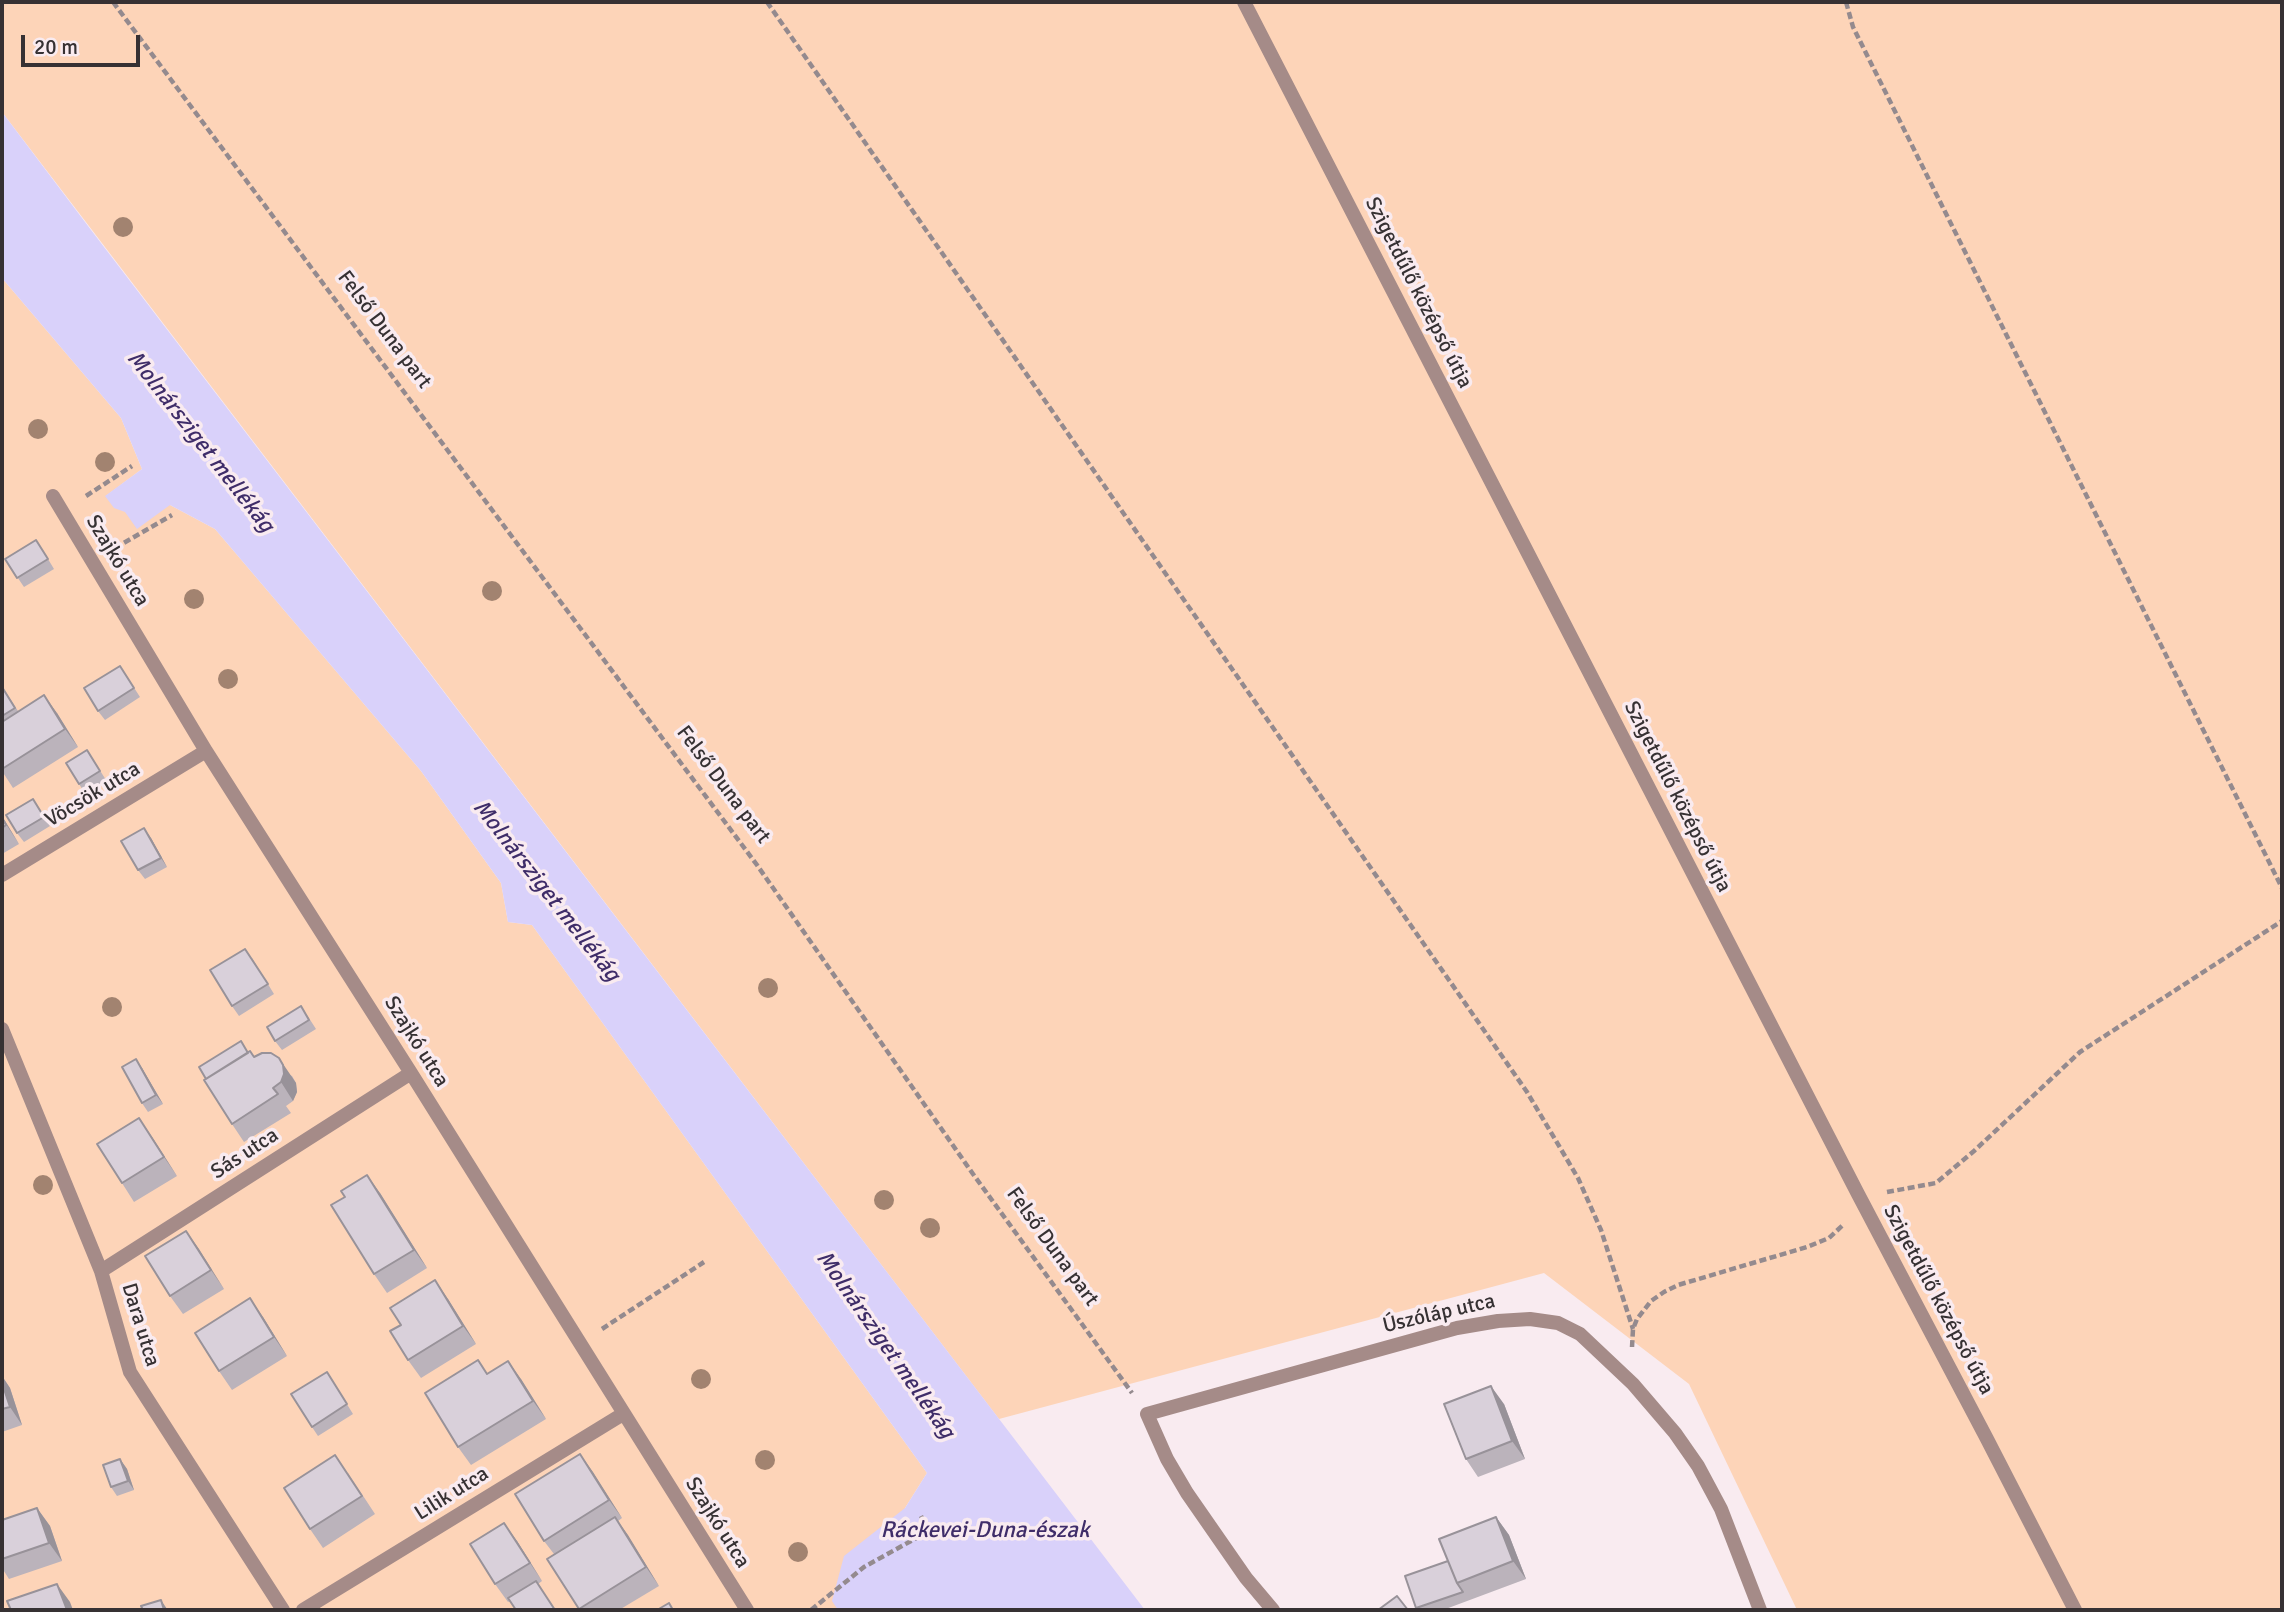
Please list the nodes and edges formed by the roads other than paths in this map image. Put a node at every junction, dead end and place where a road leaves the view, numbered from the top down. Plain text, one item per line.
1 (1244, 2) edge
2 (53, 496) dead end
3 (206, 751) junction
4 (2, 875) edge
5 (2, 1029) edge
6 (411, 1073) junction
7 (101, 1271) junction
8 (623, 1413) junction
9 (283, 1610) edge
10 (303, 1610) edge
11 (747, 1610) edge
12 (1273, 1610) edge
13 (1760, 1610) edge
14 (2074, 1610) edge

1 - 14 street, Szigetdűlő középső útja
2 - 3 street, Szajkó utca
3 - 4 street, Vöcsök utca
3 - 6 street, Szajkó utca
5 - 7 street, Dara utca
6 - 7 street, Sás utca
6 - 8 street, Szajkó utca
7 - 9 street, Dara utca
8 - 10 street, Lilik utca
8 - 11 street, Szajkó utca
12 - 13 street, Úszóláp utca

